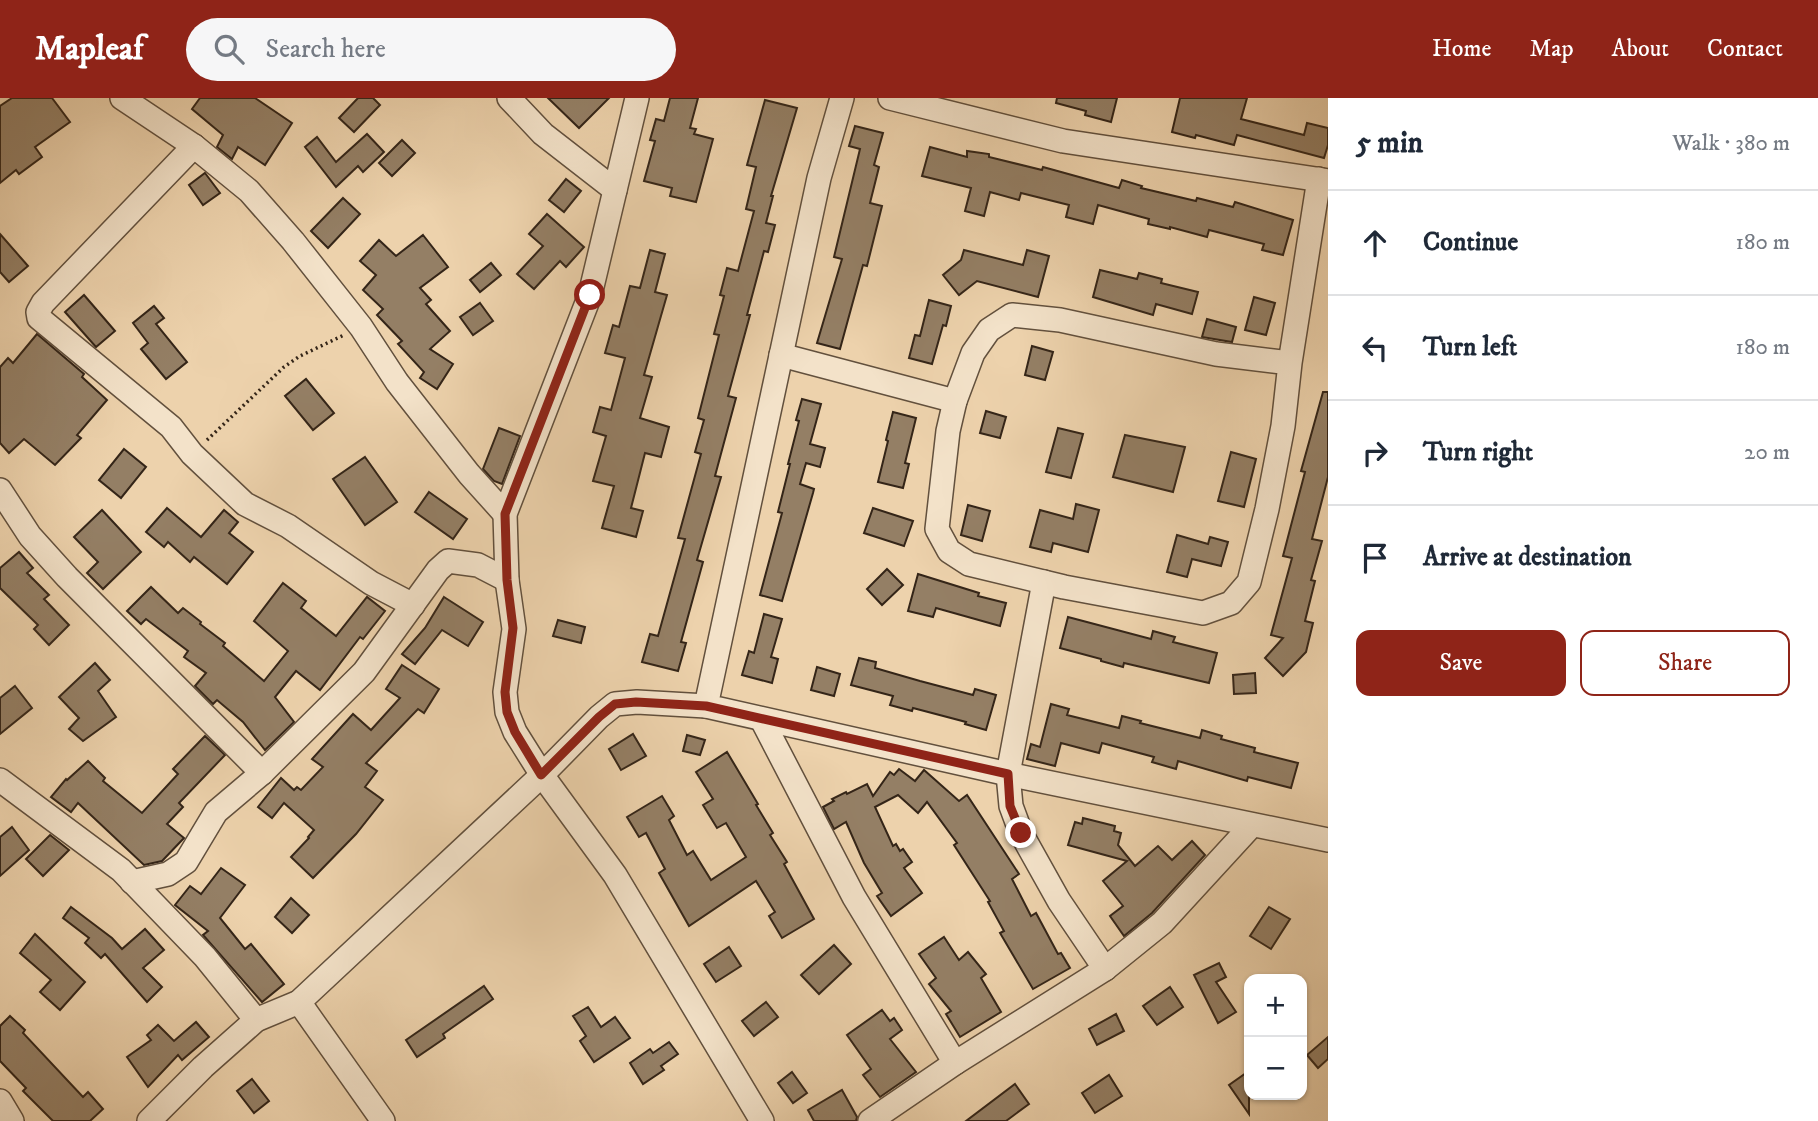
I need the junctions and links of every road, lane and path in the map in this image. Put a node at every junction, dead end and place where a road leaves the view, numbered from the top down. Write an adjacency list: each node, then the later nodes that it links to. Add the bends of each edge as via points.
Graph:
1 (122, 98): 6 (street)
2 (509, 98): 8 (street, via 543,134)
3 (637, 98): 8 (street)
4 (842, 98): 10 (street, via 819,178)
5 (890, 98): 7 (street, via 1063,141)
6 (194, 146): 9 (street, via 249,191); 13 (street, via 38,312 46,324 171,427)
7 (1323, 180): 11 (street)
8 (615, 190): 15 (street, via 590,295)
9 (361, 327): 13 (path, via 284,367); 15 (street, via 397,382)
10 (781, 355): 12 (street); 19 (street)
11 (1290, 363): 12 (street, via 1216,354 1060,320 1012,315 989,330 973,353); 17 (street, via 1268,509 1248,582 1231,603 1203,613)
12 (956, 401): 17 (street, via 948,431 937,529 949,551 969,564)
13 (192, 454): 18 (street, via 245,504 288,526 371,583)
14 (0, 490): 21 (street, via 30,536 67,577)
15 (505, 514): 16 (street)
16 (507, 580): 18 (street, via 478,565 448,561); 23 (street, via 513,628 507,712)
17 (1044, 582): 22 (street)
18 (414, 604): 21 (street, via 364,672)
19 (706, 706): 20 (street); 23 (street, via 615,704)
20 (762, 720): 22 (street); 31 (street, via 854,897)
21 (262, 773): 27 (street, via 216,812 186,862 168,874)
22 (1008, 774): 25 (street); 28 (street, via 1010,806 1021,833)
23 (541, 775): 29 (street); 36 (street, via 615,875)
24 (0, 780): 27 (street)
25 (1252, 825): 26 (street); 28 (street, via 1162,923)
26 (1328, 841)
27 (132, 882): 30 (street, via 205,957)
28 (1105, 969): 31 (street)
29 (299, 1002): 30 (street); 35 (street)
30 (256, 1020): 34 (street)
31 (954, 1063): 37 (street)
32 (0, 1101): 33 (street)
33 (12, 1121)
34 (149, 1121)
35 (383, 1121)
36 (762, 1121)
37 (870, 1121)

